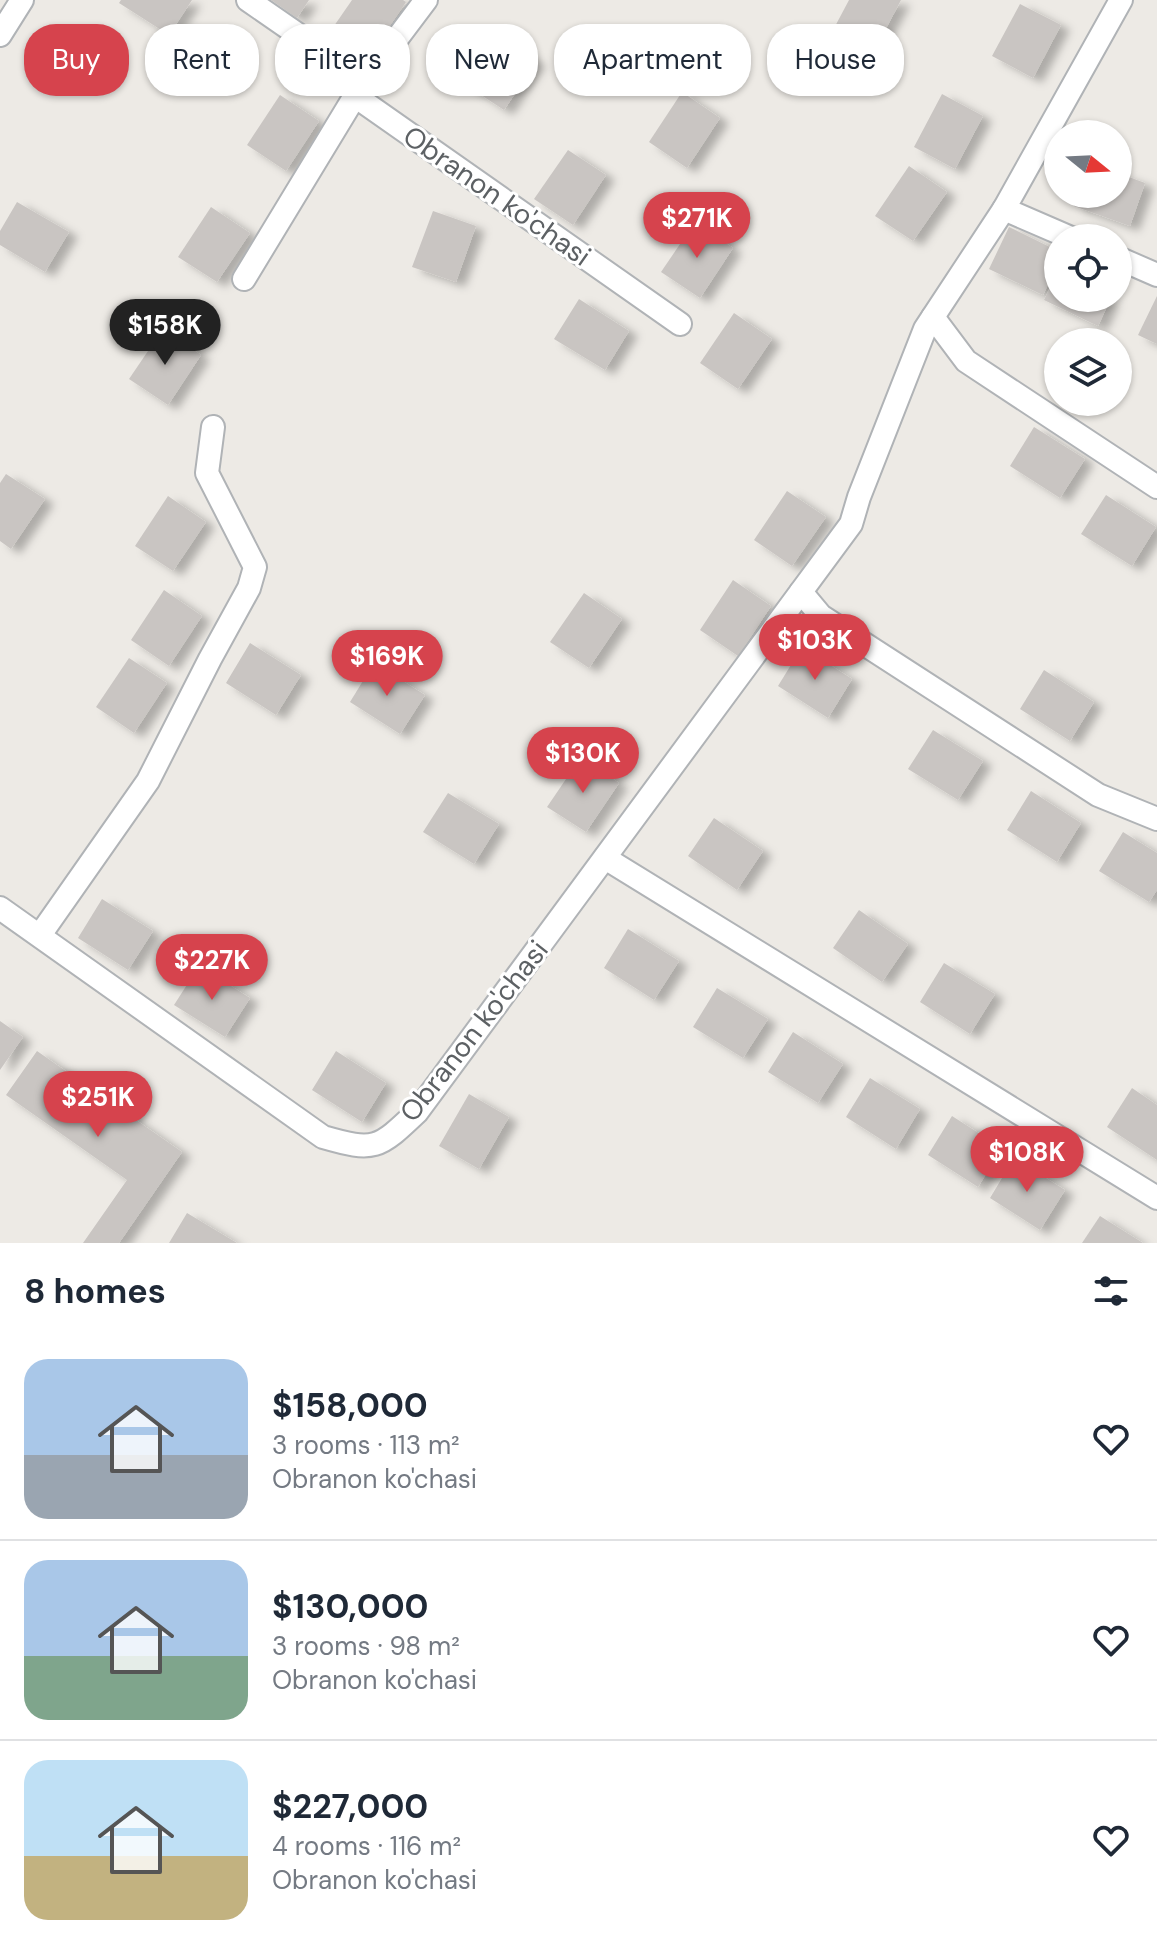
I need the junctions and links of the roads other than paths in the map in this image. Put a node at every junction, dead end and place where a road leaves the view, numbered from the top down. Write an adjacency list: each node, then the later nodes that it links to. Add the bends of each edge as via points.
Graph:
1 (22, 0): 7 (street)
2 (248, 0): 5 (street, Obranon ko'chasi)
3 (426, 0): 6 (street)
4 (1121, 0): 10 (street, Obranon ko'chasi)
5 (279, 24)
6 (408, 24)
7 (0, 35)
8 (355, 96): 14 (street)
9 (371, 96): 16 (street, Obranon ko'chasi)
10 (1004, 209): 11 (street); 15 (street, Obranon ko'chasi)
11 (1044, 226)
12 (1132, 264): 13 (street)
13 (1157, 275)
14 (244, 279)
15 (933, 317): 18 (street, via 966,361); 19 (street, Obranon ko'chasi, via 851,524)
16 (680, 324)
17 (213, 427): 23 (street, via 207,473 255,567 249,588 148,781)
18 (1157, 487)
19 (801, 592): 20 (street, via 821,616 1098,795); 21 (street, Obranon ko'chasi)
20 (1157, 819)
21 (605, 858): 23 (street, Obranon ko'chasi, via 417,1112 387,1140 359,1147 323,1137); 24 (street)
22 (0, 908): 23 (street, Obranon ko'chasi)
23 (40, 935)
24 (1157, 1198)

